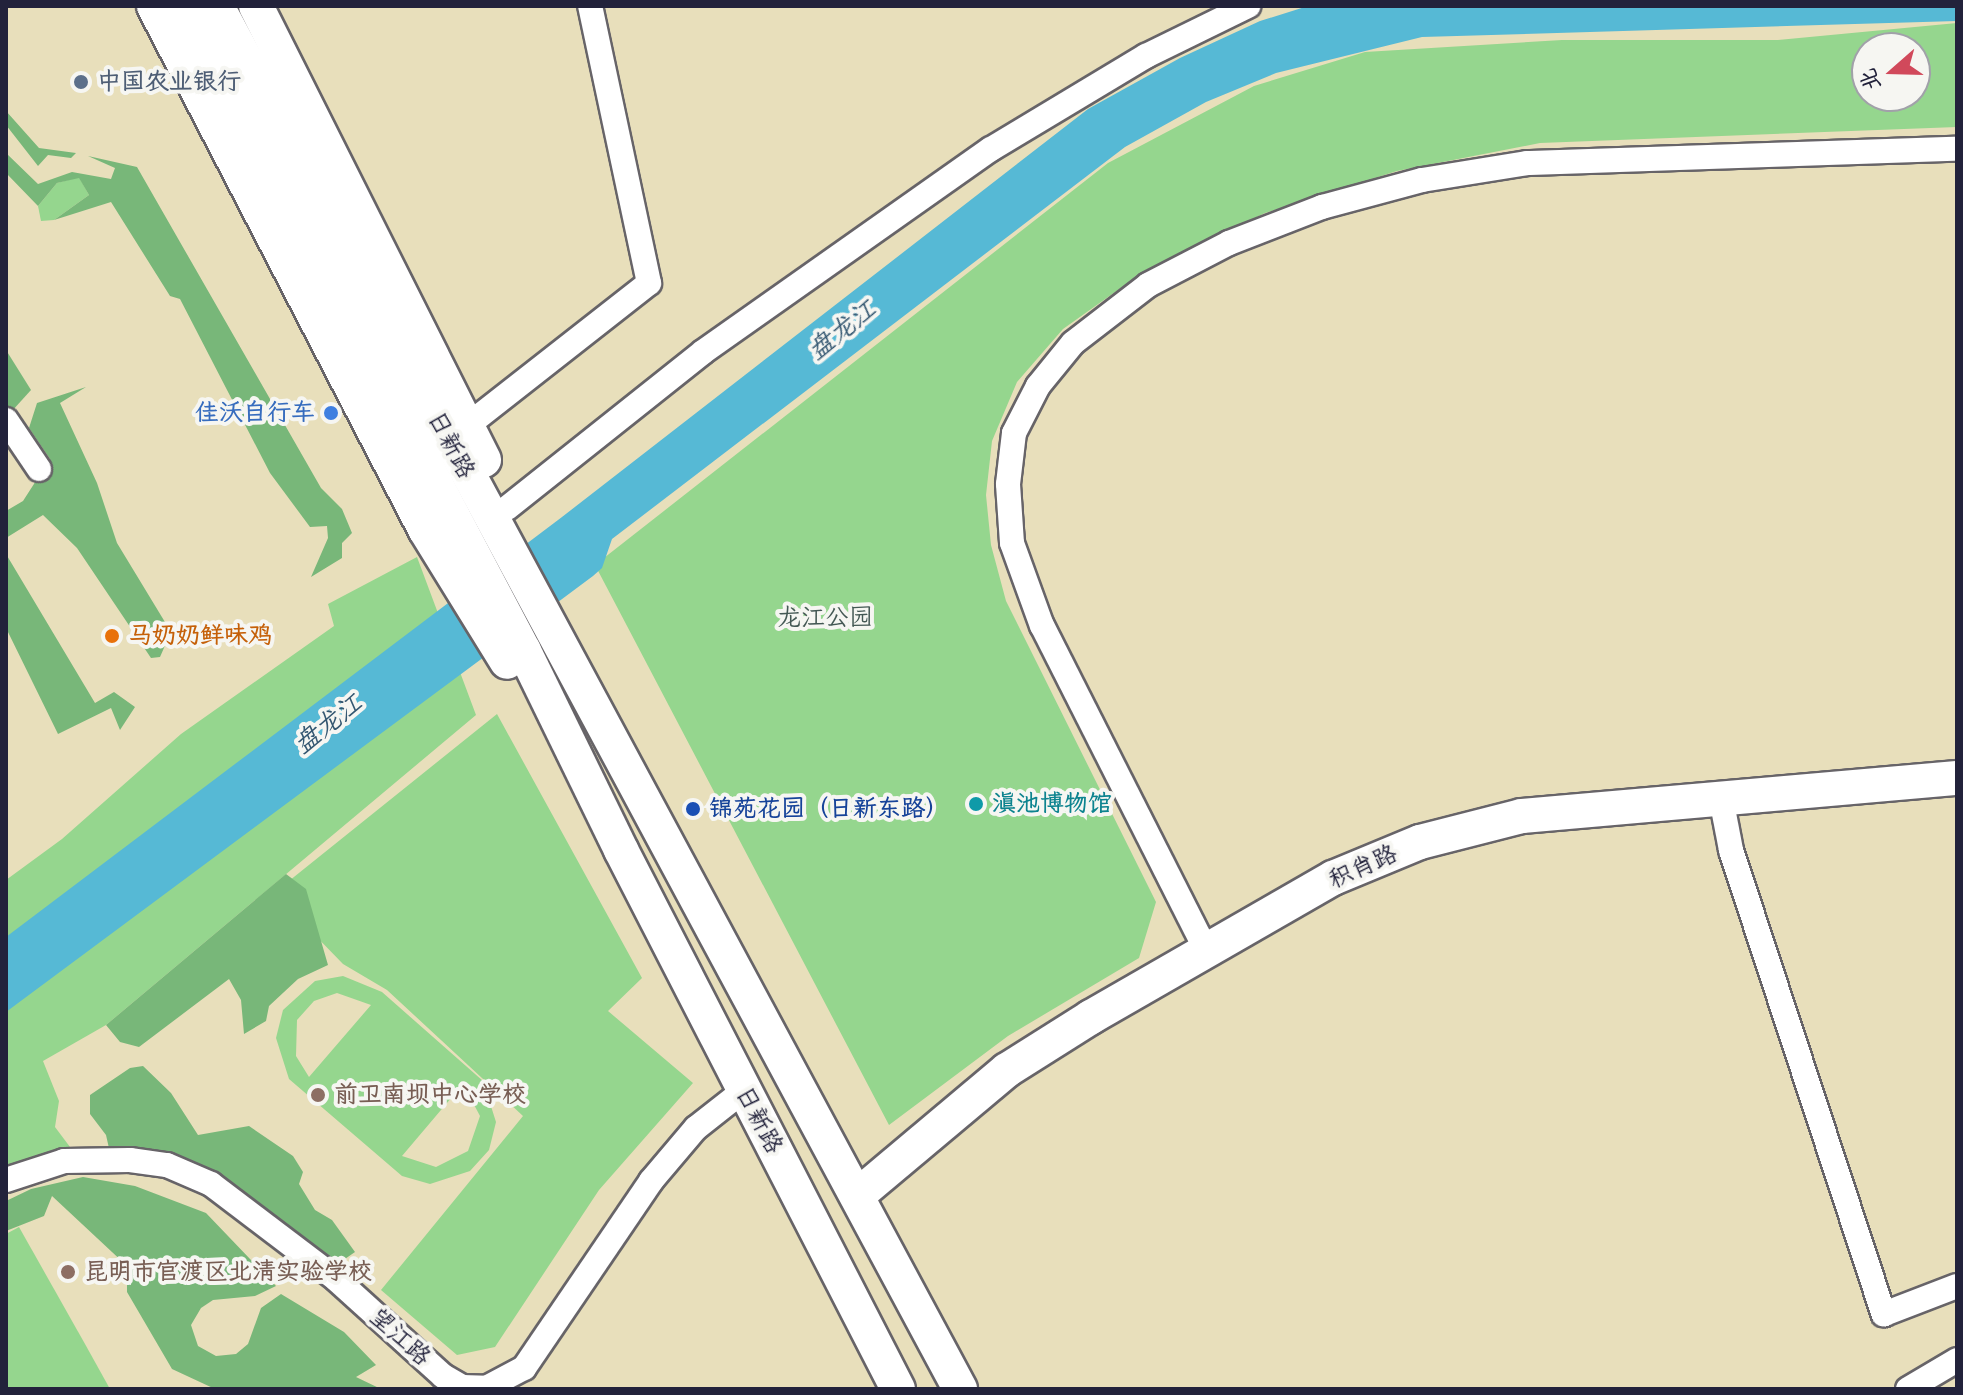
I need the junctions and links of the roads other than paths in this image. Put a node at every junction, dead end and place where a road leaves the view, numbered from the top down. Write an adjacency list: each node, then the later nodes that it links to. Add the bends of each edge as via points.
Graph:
1 (154, 6): 12 (main road, 日新路)
2 (184, 6): 11 (main road, 日新路)
3 (217, 6): 11 (main road, 日新路)
4 (256, 6): 9 (main road, 日新路)
5 (590, 6): 9 (street, via 649,283)
6 (1248, 6): 12 (street, via 1146,56 991,149 703,352)
7 (1957, 149): 16 (street, via 1527,163 1422,180 1322,207 1229,243 1148,285 1073,343 1038,386 1014,433 1008,484 1012,543 1042,626)
8 (6, 420): 10 (street)
9 (468, 425): 12 (main road, 日新路)
10 (39, 469)
11 (454, 483): 12 (main road, 日新路)
12 (476, 530): 13 (main road, 日新路); 13 (main road, 日新路)
13 (537, 644): 17 (main road, 日新路, via 621,850); 19 (main road, 日新路, via 687,883)
14 (1957, 778): 15 (main road, 积肖路)
15 (1721, 798): 16 (main road, 积肖路, via 1522,816 1420,842 1333,878); 20 (street, via 1731,850 1884,1314)
16 (1205, 948): 19 (main road, 积肖路, via 1007,1070)
17 (743, 1091): 18 (street, 望江路, via 696,1128 651,1181 524,1368 486,1388 462,1387 443,1376 336,1279 211,1184 167,1165 130,1160 64,1161); 22 (main road, 日新路)
18 (6, 1180)
19 (858, 1195): 23 (main road, 日新路)
20 (1957, 1286)
21 (1957, 1360): 24 (street)
22 (898, 1389)
23 (960, 1389)
24 (1908, 1389)

